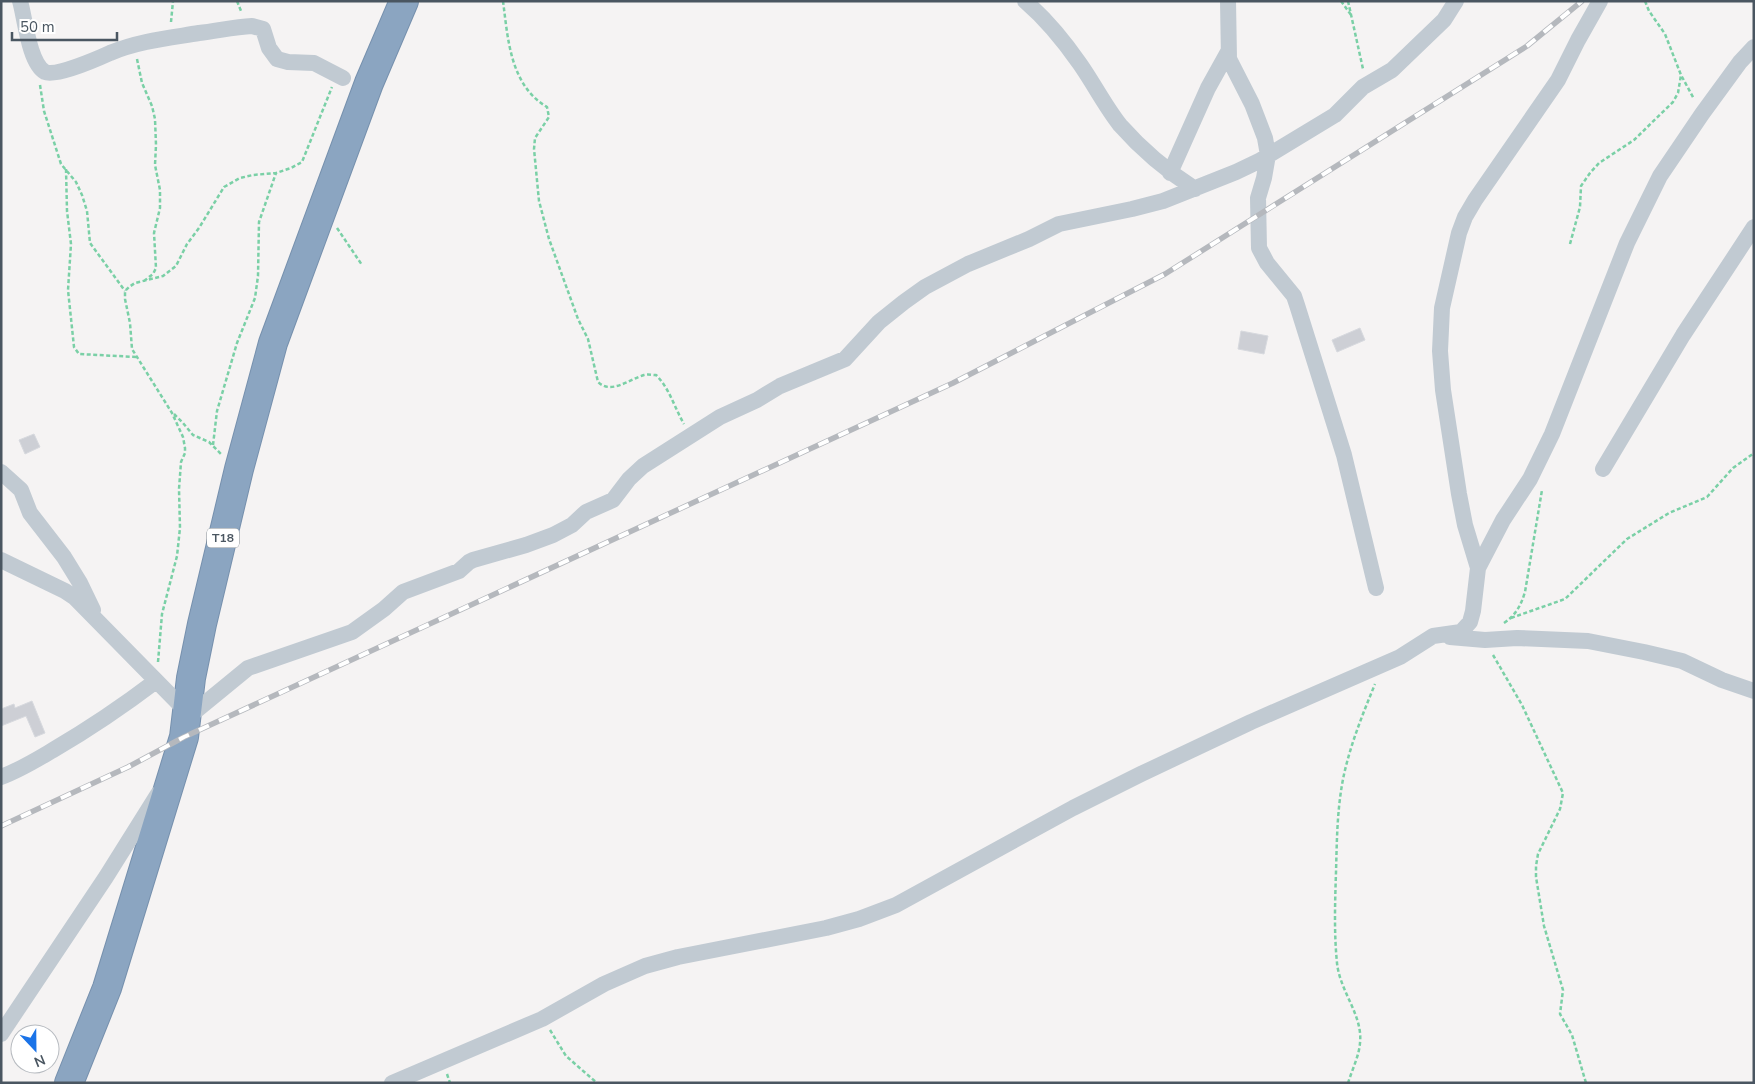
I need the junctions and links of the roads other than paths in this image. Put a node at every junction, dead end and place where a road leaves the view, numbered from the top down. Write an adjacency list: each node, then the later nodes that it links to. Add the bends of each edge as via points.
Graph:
1 (20, 1): 9 (street, via 31,49 36,62 46,72 53,73 94,60 126,46 252,26 262,29 277,59 314,63)
2 (404, 1): 23 (highway, T18, via 368,83 273,344 239,469 191,678)
3 (1025, 1): 11 (street, via 1047,20 1119,123)
4 (1228, 1): 8 (street)
5 (1456, 1): 10 (street, via 1444,20 1392,70 1356,93 1335,115)
6 (1600, 1): 17 (street, via 1558,80 1465,217 1442,308 1440,350 1443,390 1458,494)
7 (1754, 47): 17 (street, via 1702,114 1660,176 1627,243 1552,434)
8 (1228, 52): 10 (street, via 1263,131); 11 (street)
9 (343, 78)
10 (1268, 155): 12 (street); 18 (street, via 1258,198 1259,248 1298,305 1344,455)
11 (1170, 173): 12 (street)
12 (1195, 189): 23 (street, via 1132,209 1059,224 968,264 904,302 879,322 845,358 774,388 757,400 720,417 636,471 613,500 586,512 572,525 526,546 473,560 459,571 403,592 352,632 248,668)
13 (1754, 227): 14 (street, via 1683,335)
14 (1603, 468)
15 (1, 472): 19 (street, via 21,490 30,513 64,557)
16 (1, 560): 19 (street, via 65,591)
17 (1478, 568): 20 (street, via 1470,622 1462,632)
18 (1376, 588)
19 (98, 621): 21 (street)
20 (1433, 636): 22 (street, via 1588,642 1682,661 1722,680); 28 (street, via 1400,657 1141,774 896,905 859,920 645,966 604,984 542,1019)
21 (156, 681): 23 (street); 25 (street, via 73,738)
22 (1754, 690)
23 (187, 715): 24 (highway, T18)
24 (173, 771): 26 (street); 27 (highway, T18, via 108,988)
25 (1, 777)
26 (1, 1034)
27 (69, 1083)
28 (392, 1083)

